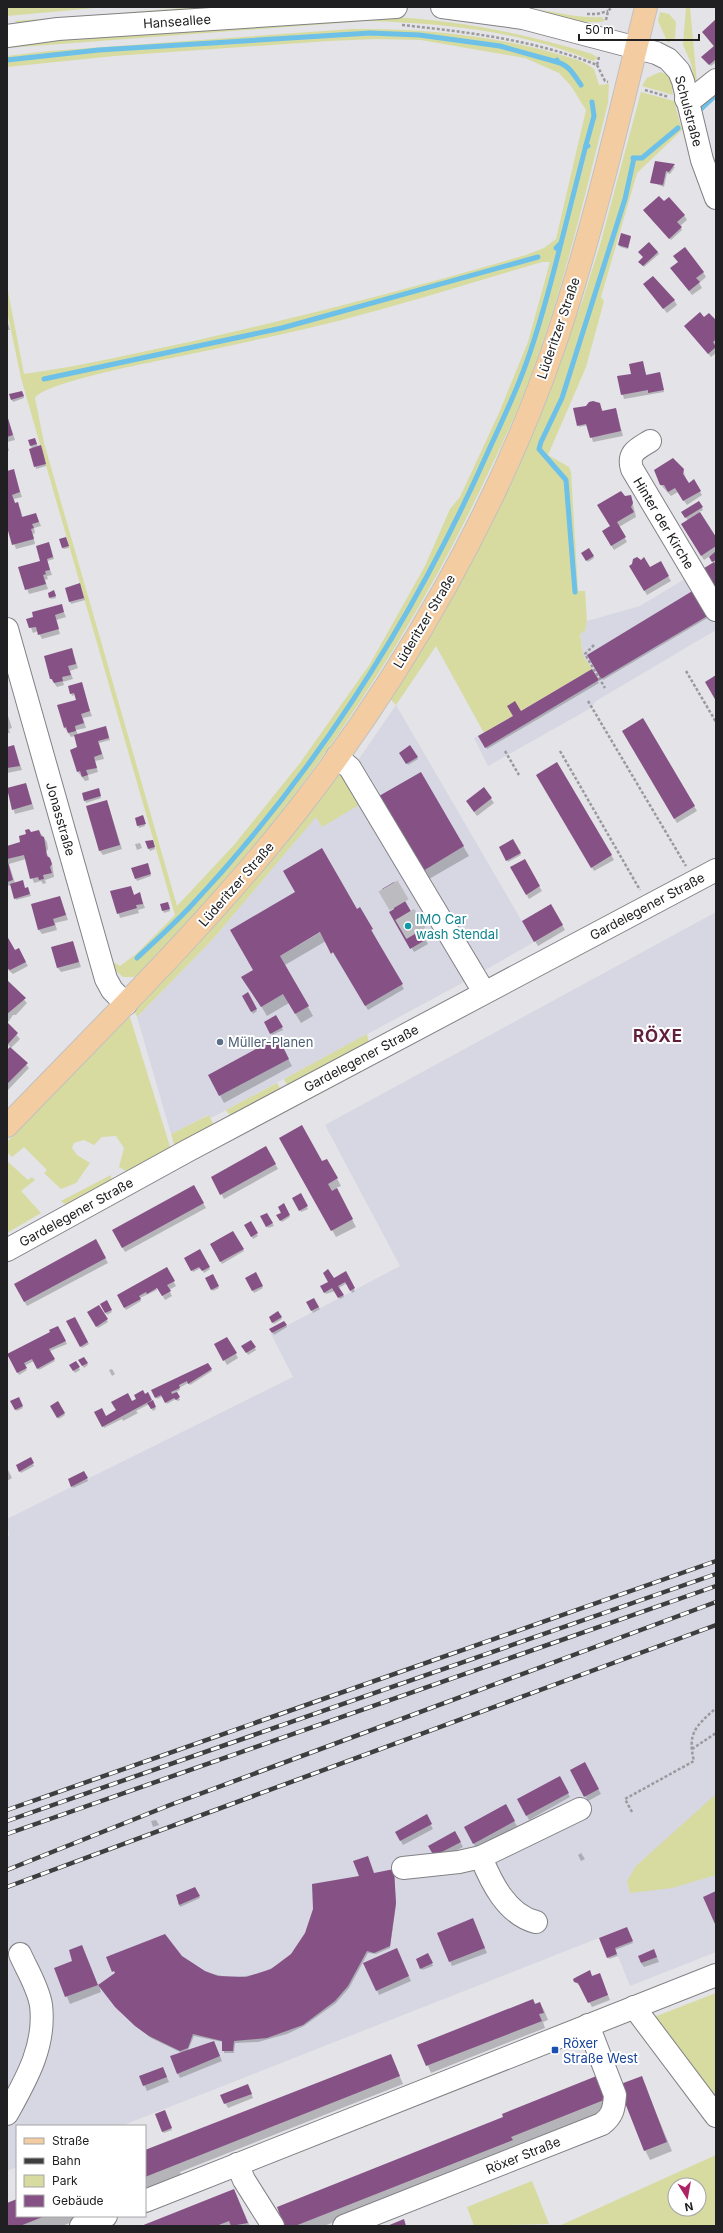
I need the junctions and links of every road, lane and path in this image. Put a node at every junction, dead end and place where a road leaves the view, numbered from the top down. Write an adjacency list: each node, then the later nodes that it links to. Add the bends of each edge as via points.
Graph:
1 (442, 7): 7 (street, via 523,18)
2 (646, 7): 8 (main road, Lüderitzer Straße)
3 (608, 11): 4 (path, via 597,14)
4 (580, 12)
5 (398, 16): 6 (street, Hanseallee, via 66,29); 7 (path, via 552,49 597,65)
6 (7, 36)
7 (604, 38): 8 (street)
8 (636, 47): 10 (street, Schulstraße, via 656,52 668,59 679,71); 22 (main road, Lüderitzer Straße, via 591,230 556,340 520,433 441,596)
9 (716, 80): 10 (street, via 696,96)
10 (686, 99): 11 (street, Schulstraße, via 702,160)
11 (716, 198)
12 (650, 441): 13 (street, Hinter der Kirche, via 632,452 632,469)
13 (716, 610)
14 (7, 629): 28 (street, Jonasstraße, via 106,979 112,990)
15 (594, 645): 17 (path, via 585,654)
16 (686, 671): 19 (path)
17 (605, 688)
18 (588, 701): 25 (path)
19 (716, 722)
20 (505, 751): 23 (path)
21 (560, 751): 26 (path)
22 (337, 757): 27 (street, via 350,768); 28 (main road, Lüderitzer Straße, via 300,808 232,890)
23 (519, 775)
24 (716, 870): 25 (street, Gardelegener Straße)
25 (695, 880): 26 (street, Gardelegener Straße)
26 (648, 905): 27 (street, Gardelegener Straße)
27 (484, 992): 30 (street, Gardelegener Straße)
28 (126, 1004): 29 (main road, Lüderitzer Straße)
29 (7, 1126)
30 (7, 1250)
31 (716, 1708): 33 (path, via 698,1724 691,1737)
32 (716, 1733): 33 (path)
33 (692, 1748): 35 (path, via 694,1761 625,1799)
34 (580, 1809): 36 (street)
35 (632, 1812)
36 (481, 1857): 37 (street); 38 (street, via 496,1887 511,1908 524,1919)
37 (403, 1868)
38 (536, 1922)
39 (20, 1954): 43 (street, via 41,2004 42,2027 39,2047 30,2072)
40 (716, 1975): 41 (street)
41 (634, 2007): 42 (street); 44 (street)
42 (588, 2026): 45 (street); 50 (street, Röxer Straße, via 615,2095 611,2117 602,2124)
43 (7, 2114)
44 (716, 2116)
45 (237, 2164): 46 (street); 49 (street)
46 (146, 2201)
47 (103, 2217): 48 (street)
48 (80, 2226)
49 (273, 2226)
50 (344, 2226)

